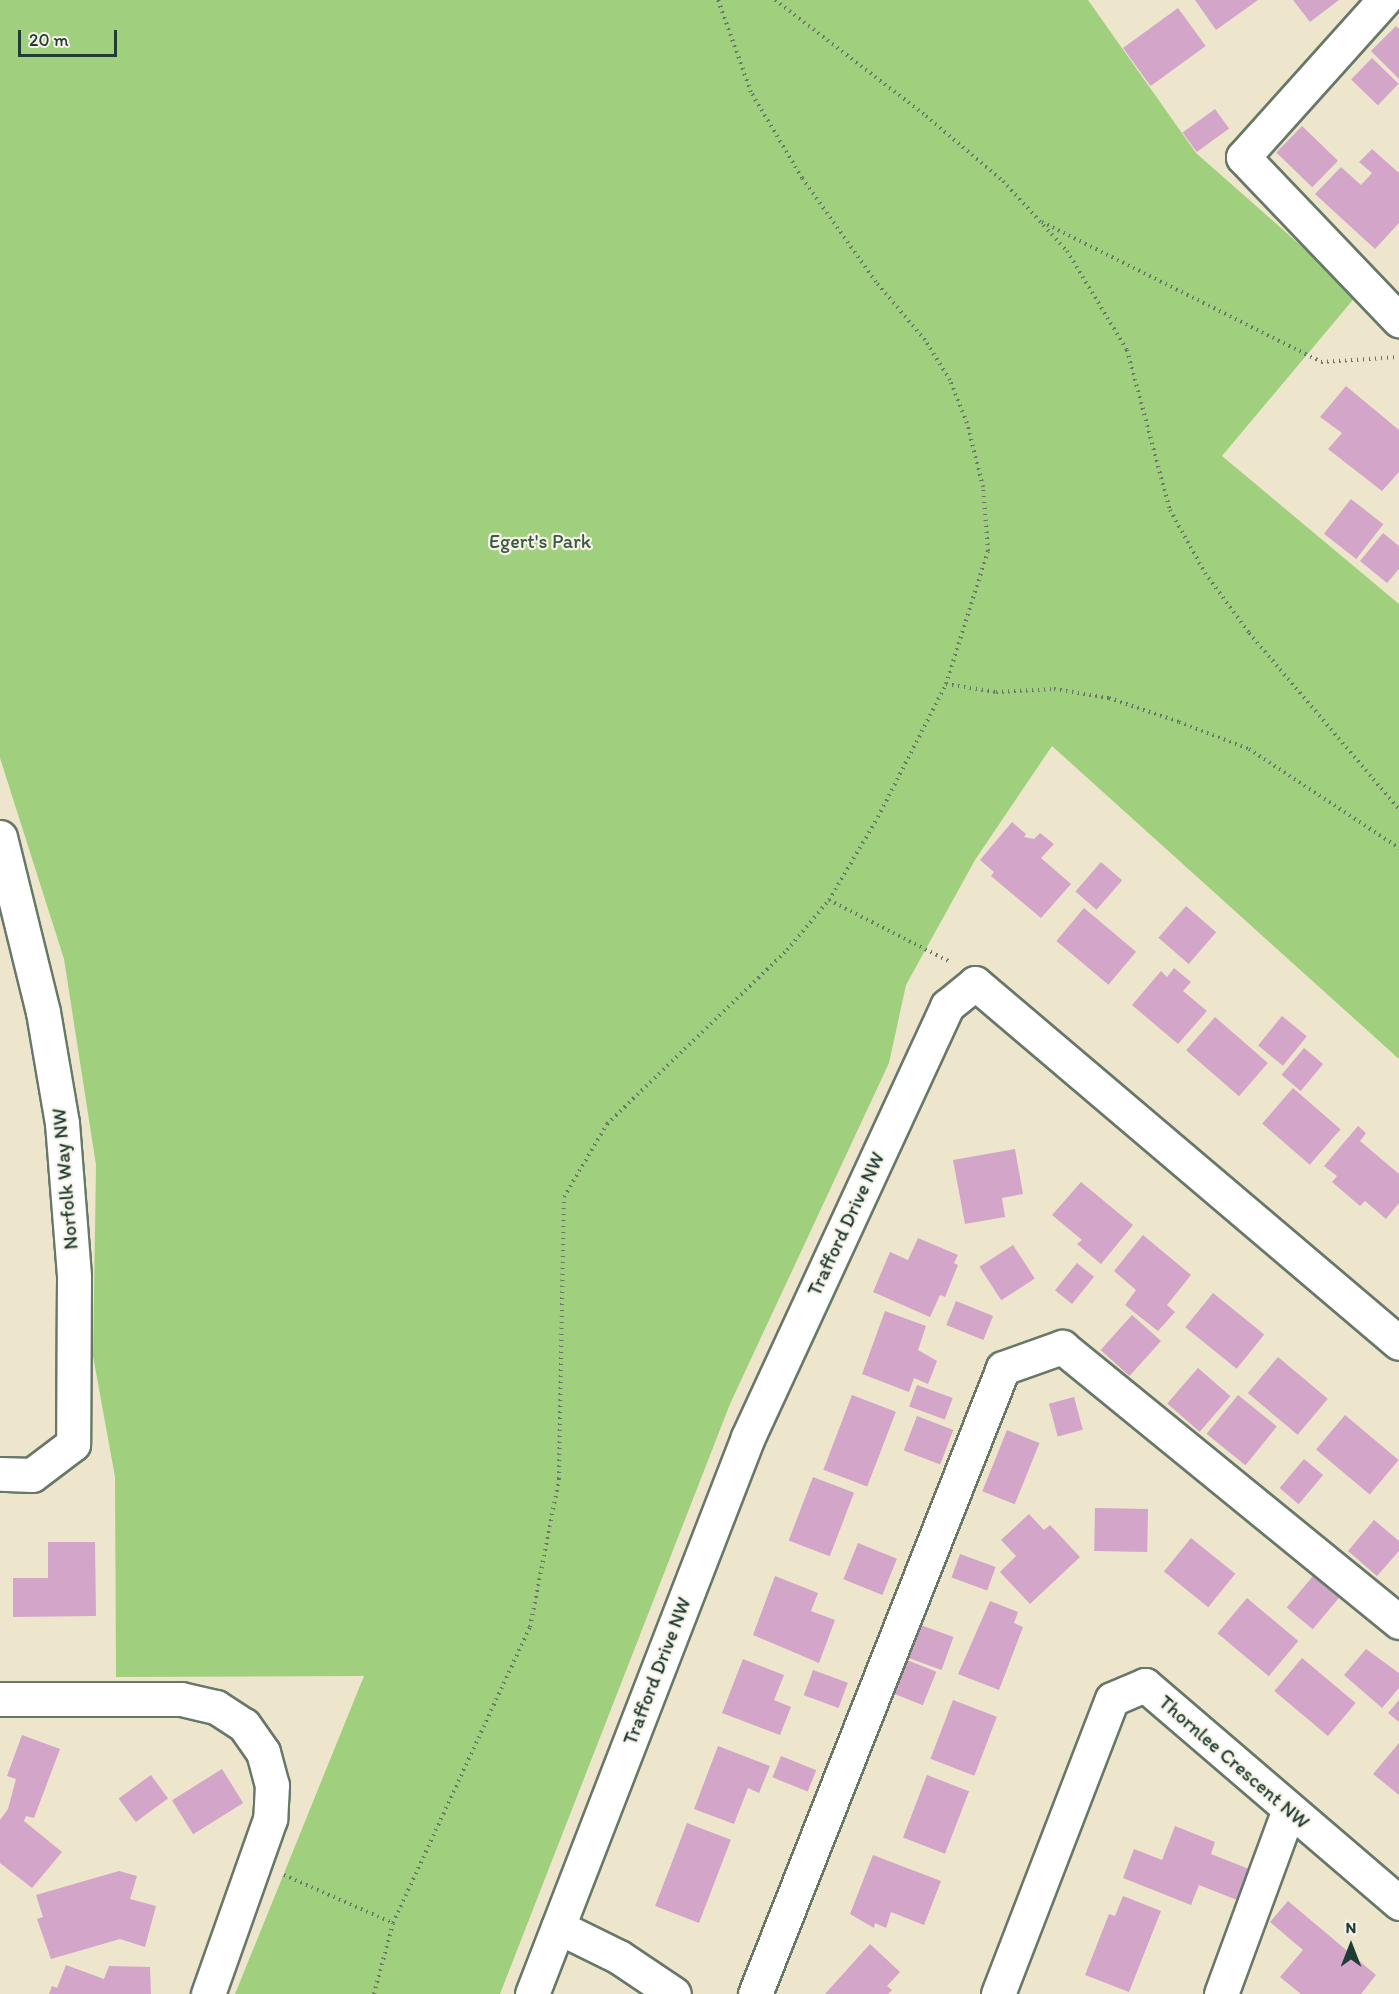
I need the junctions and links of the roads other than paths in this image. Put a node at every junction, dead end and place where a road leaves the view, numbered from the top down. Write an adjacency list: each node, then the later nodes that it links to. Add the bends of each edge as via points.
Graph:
1 (1384, 0): 2 (street, via 1243,157)
2 (1399, 320)
3 (0, 837): 5 (street, Norfolk Way NW, via 43,1012 60,1112 74,1277 73,1444 32,1475)
4 (1399, 1343): 10 (street, Trafford Drive NW, via 975,983 947,1006 748,1437)
5 (0, 1474)
6 (1399, 1622): 14 (street, via 1062,1347 1003,1368)
7 (0, 1699): 11 (street, via 181,1699 216,1707 244,1725 263,1752 272,1785 270,1819)
8 (1289, 1809): 9 (street, Thornlee Crescent NW); 15 (street, Thornlee Crescent NW, via 1145,1685 1112,1699); 16 (street)
9 (1399, 1903)
10 (558, 1927): 12 (street, Trafford Drive NW); 13 (street, via 620,1957)
11 (208, 1994)
12 (532, 1994)
13 (674, 1994)
14 (755, 1994)
15 (998, 1994)
16 (1221, 1994)

